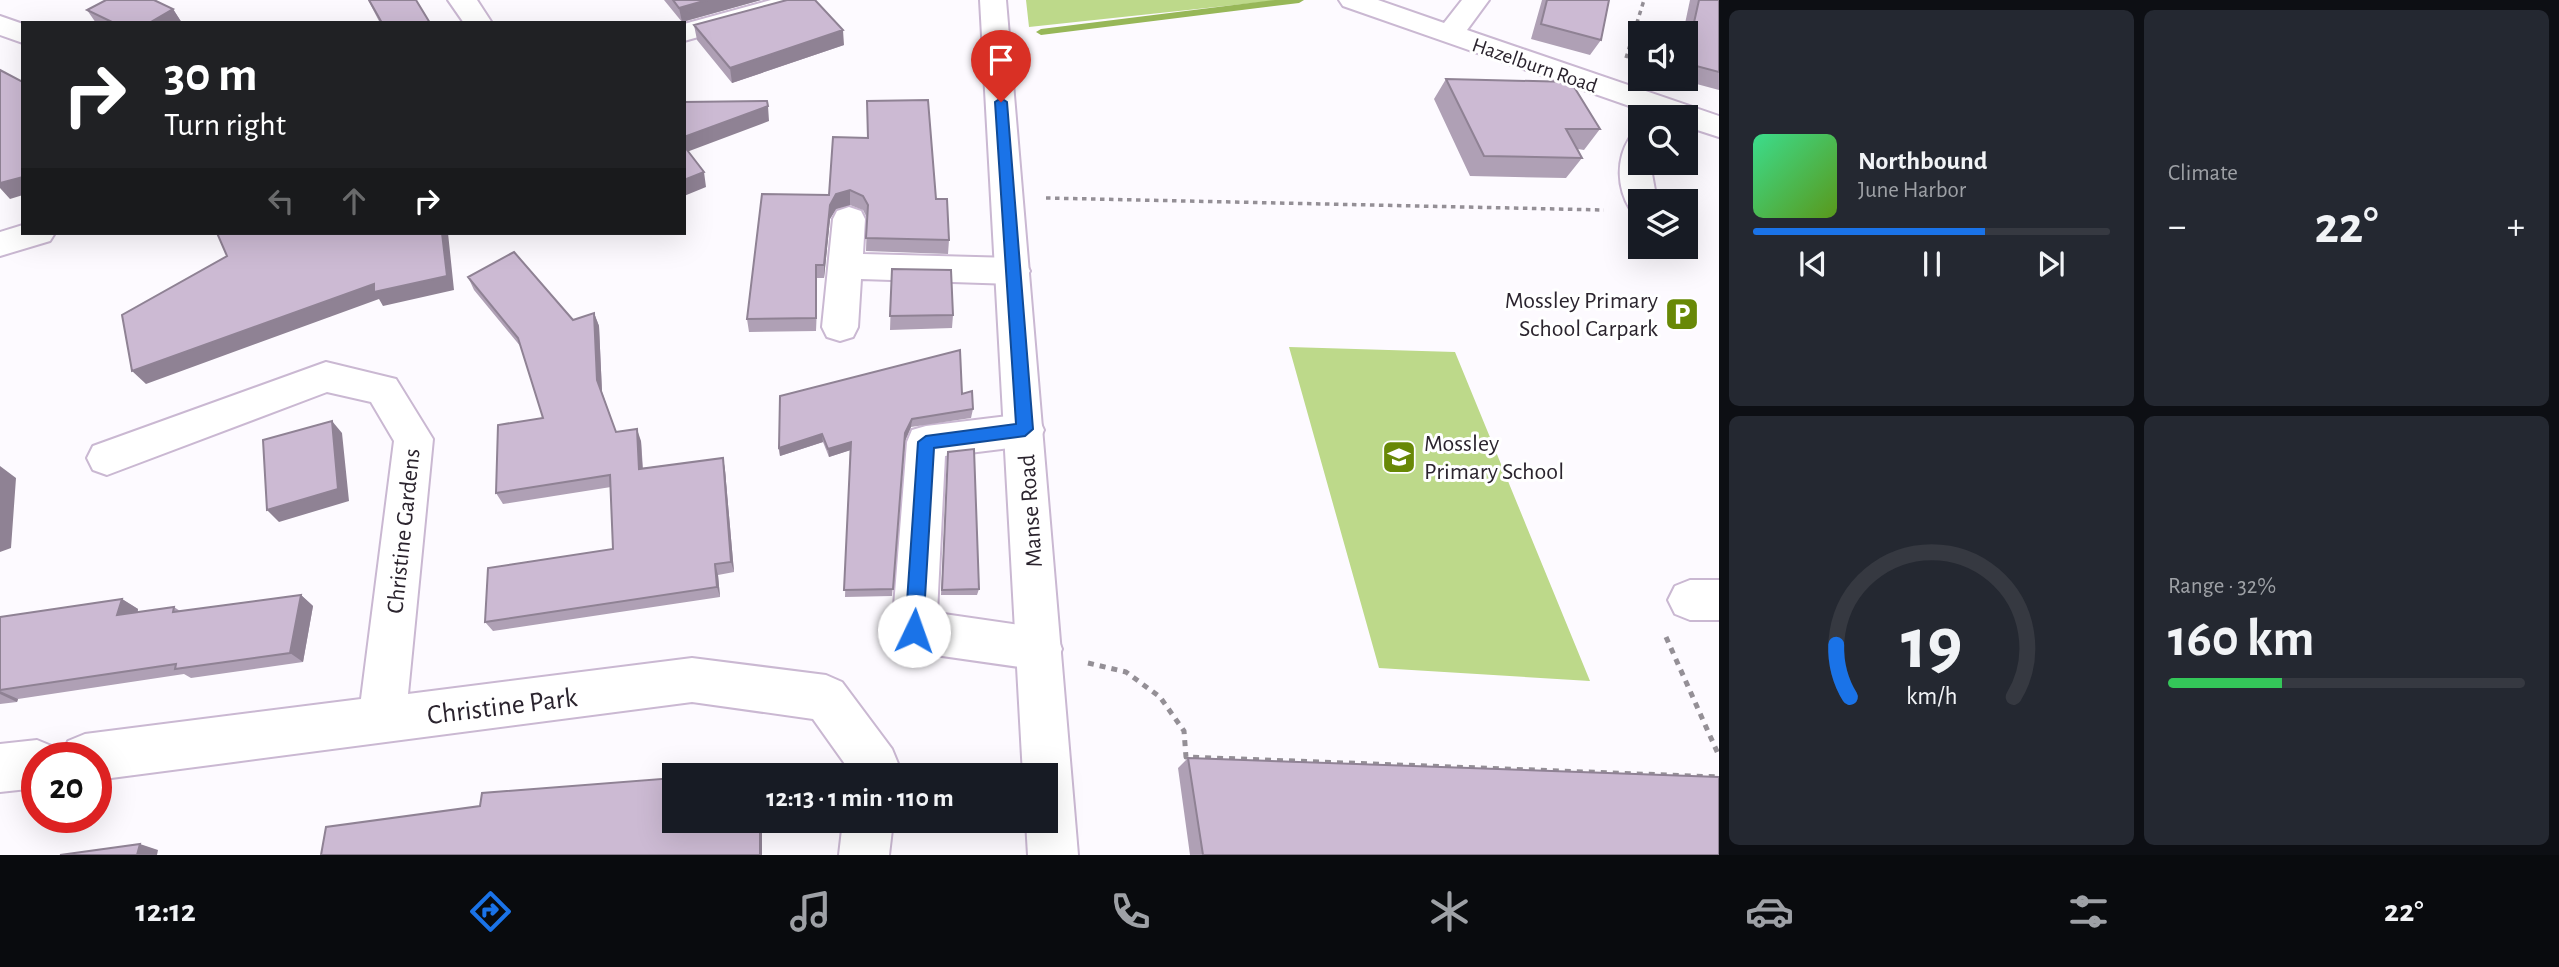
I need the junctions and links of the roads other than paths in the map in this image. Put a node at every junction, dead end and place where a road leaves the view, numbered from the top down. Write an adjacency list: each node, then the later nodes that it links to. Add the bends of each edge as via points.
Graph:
1 (461, 0): 6 (street)
2 (801, 0): 8 (street)
3 (993, 0): 18 (street, Manse Road)
4 (1352, 0): 10 (street, Hazelburn Road)
5 (1476, 0): 10 (street)
6 (477, 21)
7 (0, 24): 9 (street)
8 (686, 32)
9 (21, 34)
10 (1449, 36): 11 (street, Hazelburn Road, via 1616,92)
11 (1641, 105)
12 (1698, 122): 13 (street, Hazelburn Road)
13 (1719, 127)
14 (849, 219): 17 (street)
15 (31, 235): 16 (street)
16 (0, 244)
17 (845, 266): 18 (street); 19 (street)
18 (1013, 271): 20 (street, Manse Road)
19 (840, 327)
20 (1025, 429): 22 (street, Manse Road); 22 (street, via 926,442 914,631)
21 (107, 458): 23 (street, Christine Gardens, via 326,377 383,390 414,439)
22 (1040, 649): 30 (street, Manse Road)
23 (383, 721): 24 (street, Christine Park); 25 (street, Christine Park, via 692,680 826,698)
24 (112, 755)
25 (873, 763)
26 (21, 766): 27 (street)
27 (0, 768)
28 (867, 833): 29 (street)
29 (864, 855)
30 (1053, 855)

